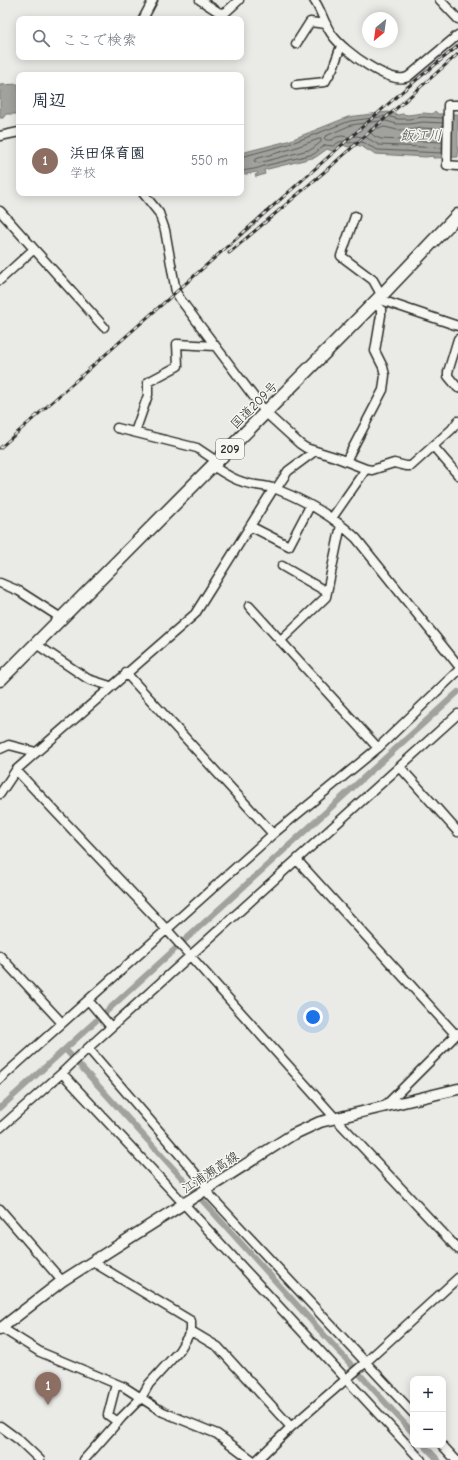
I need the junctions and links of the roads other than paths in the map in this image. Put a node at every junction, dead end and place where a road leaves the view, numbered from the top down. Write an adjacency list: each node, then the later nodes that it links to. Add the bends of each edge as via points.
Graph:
1 (153, 0): 6 (street)
2 (200, 0): 3 (street, via 220,13 226,12)
3 (239, 0)
4 (314, 0): 8 (street)
5 (440, 0): 7 (street)
6 (145, 16)
7 (458, 19)
8 (326, 24): 10 (street, via 310,22); 11 (street)
9 (458, 35): 11 (street, via 402,79 395,79 381,72)
10 (296, 44)
11 (341, 46): 12 (street, via 333,68 324,82)
12 (296, 85)
13 (458, 105): 16 (street, via 448,105 447,165)
14 (16, 133): 15 (street)
15 (0, 136)
16 (458, 166)
17 (146, 196): 27 (street, via 159,213 165,230 176,292)
18 (0, 211): 21 (street)
19 (458, 215): 23 (highway, 国道209号 / 209)
20 (356, 216): 23 (street, via 341,256 373,280)
21 (34, 249): 22 (street); 25 (street)
22 (0, 280)
23 (378, 299): 24 (street); 29 (highway, 国道209号 / 209); 35 (street, via 381,315 375,351 383,367 385,383)
24 (458, 326)
25 (104, 327)
26 (458, 339): 28 (street, via 448,372 448,376)
27 (215, 346): 29 (street); 32 (street, via 176,344 178,366 148,382 148,395)
28 (458, 388)
29 (266, 413): 34 (street, via 300,444); 36 (highway, 国道209号 / 209)
30 (458, 421): 33 (street)
31 (117, 428): 32 (street)
32 (135, 432): 36 (street, via 198,448)
33 (433, 446): 37 (street, via 410,466 394,463 372,470); 38 (street)
34 (315, 451): 35 (street); 39 (street, via 288,471)
35 (346, 461): 37 (street)
36 (215, 464): 39 (street, via 243,482); 48 (highway, 国道209号 / 209)
37 (366, 469): 41 (street)
38 (458, 475)
39 (275, 488): 40 (street); 43 (street)
40 (310, 506): 41 (street); 43 (street, via 289,546)
41 (332, 518): 42 (street)
42 (341, 525): 46 (street); 51 (street, via 356,538)
43 (250, 526): 53 (street, via 195,614)
44 (282, 566): 46 (street)
45 (0, 583): 48 (street, via 19,591)
46 (327, 592): 49 (street, via 326,597)
47 (249, 606): 49 (street)
48 (62, 618): 50 (highway, 国道209号 / 209)
49 (280, 640): 57 (street)
50 (36, 644): 54 (highway, 国道209号 / 209); 55 (street, via 88,679)
51 (458, 665)
52 (458, 671): 57 (street)
53 (126, 673): 55 (street); 64 (street)
54 (0, 680)
55 (110, 686): 59 (street)
56 (458, 714): 60 (street)
57 (378, 748): 64 (street)
58 (0, 750): 59 (street, via 9,745)
59 (36, 752): 61 (street)
60 (400, 767): 63 (street); 65 (street)
61 (16, 770): 62 (street); 66 (street)
62 (0, 794)
63 (458, 832)
64 (273, 834): 66 (street)
65 (297, 860): 67 (street); 72 (street)
66 (167, 930): 67 (street); 69 (street)
67 (190, 955): 71 (street); 78 (street)
68 (0, 956): 70 (street)
69 (89, 1002): 70 (street); 71 (street)
70 (62, 1023): 75 (street)
71 (110, 1026): 73 (street)
72 (457, 1034): 77 (street)
73 (88, 1048): 74 (street); 80 (street)
74 (62, 1073): 79 (street); 81 (street)
75 (0, 1079)
76 (457, 1089): 77 (main road, 江浦瀬高線)
77 (385, 1107): 78 (main road, 江浦瀬高線)
78 (336, 1119): 80 (main road, 江浦瀬高線, via 307,1127 292,1135); 83 (street)
79 (0, 1128)
80 (206, 1189): 81 (main road, 江浦瀬高線); 89 (street)
81 (186, 1203): 84 (main road, 江浦瀬高線); 90 (street)
82 (0, 1209): 86 (street)
83 (458, 1249)
84 (93, 1262): 86 (main road, 江浦瀬高線); 88 (street, via 191,1321)
85 (458, 1278): 89 (street)
86 (62, 1282): 87 (main road, 江浦瀬高線)
87 (0, 1328): 91 (street, via 40,1352)
88 (191, 1331): 92 (street, via 179,1351 149,1384); 96 (street, via 218,1347)
89 (365, 1363): 90 (street); 93 (street)
90 (347, 1378): 96 (street); 102 (street)
91 (116, 1384): 92 (street); 94 (street, via 108,1415)
92 (141, 1398): 94 (street); 100 (street, via 163,1412 217,1434)
93 (412, 1412)
94 (118, 1422): 99 (street)
95 (0, 1426): 98 (street, via 19,1440)
96 (291, 1427): 101 (street)
97 (445, 1448): 103 (street)
98 (36, 1459)
99 (86, 1460)
100 (252, 1460)
101 (257, 1460)
102 (421, 1460)
103 (456, 1460)

